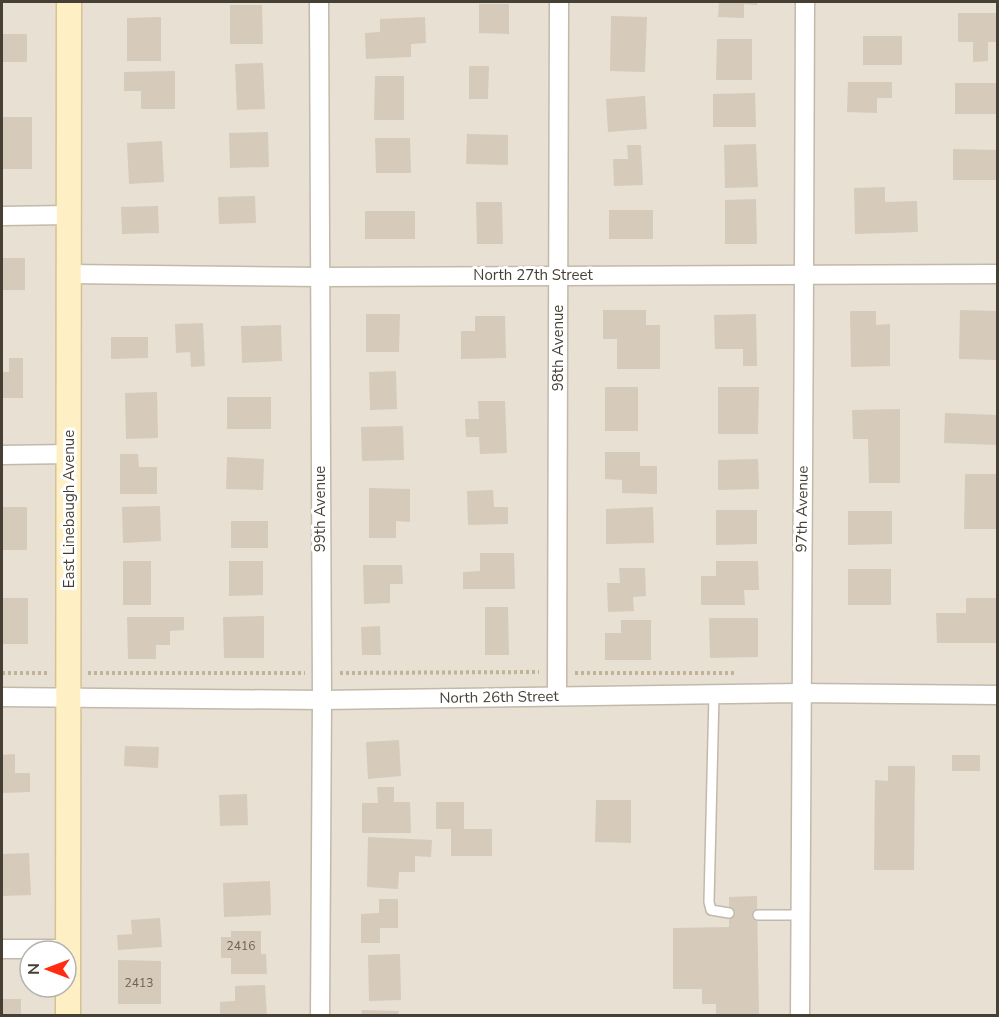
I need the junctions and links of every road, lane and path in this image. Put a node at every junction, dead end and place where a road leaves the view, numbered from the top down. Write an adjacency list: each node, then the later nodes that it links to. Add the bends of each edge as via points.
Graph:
1 (69, 2): 5 (street, East Linebaugh Avenue)
2 (319, 2): 11 (street, 99th Avenue)
3 (559, 2): 10 (street, 98th Avenue)
4 (805, 2): 8 (street, 97th Avenue)
5 (69, 215): 6 (street); 7 (street, East Linebaugh Avenue)
6 (2, 216)
7 (69, 274): 11 (street, North 27th Street); 12 (street, East Linebaugh Avenue)
8 (805, 274): 9 (street, North 27th Street); 10 (street, North 27th Street); 18 (street, 97th Avenue)
9 (998, 274)
10 (557, 275): 11 (street, North 27th Street); 17 (street, 98th Avenue)
11 (319, 277): 16 (street, 99th Avenue)
12 (69, 454): 13 (street); 14 (street, East Linebaugh Avenue)
13 (2, 455)
14 (59, 673): 16 (path); 23 (street, East Linebaugh Avenue)
15 (743, 673): 17 (path)
16 (321, 674): 17 (path); 24 (street, 99th Avenue)
17 (558, 674): 20 (street, 98th Avenue)
18 (800, 693): 19 (street, North 26th Street); 21 (street, North 26th Street); 27 (street, 97th Avenue)
19 (714, 694): 20 (street, North 26th Street); 25 (lane, via 709,902 711,910)
20 (557, 695): 24 (street, North 26th Street)
21 (998, 695)
22 (2, 697): 23 (street, North 26th Street)
23 (68, 697): 24 (street, North 26th Street); 28 (street, East Linebaugh Avenue)
24 (322, 700): 33 (street, 99th Avenue)
25 (729, 914)
26 (758, 915): 27 (lane)
27 (800, 915): 34 (street, 97th Avenue)
28 (68, 939)
29 (2, 949): 30 (street)
30 (18, 949)
31 (68, 999): 32 (street, East Linebaugh Avenue)
32 (68, 1016)
33 (320, 1016)
34 (800, 1016)

